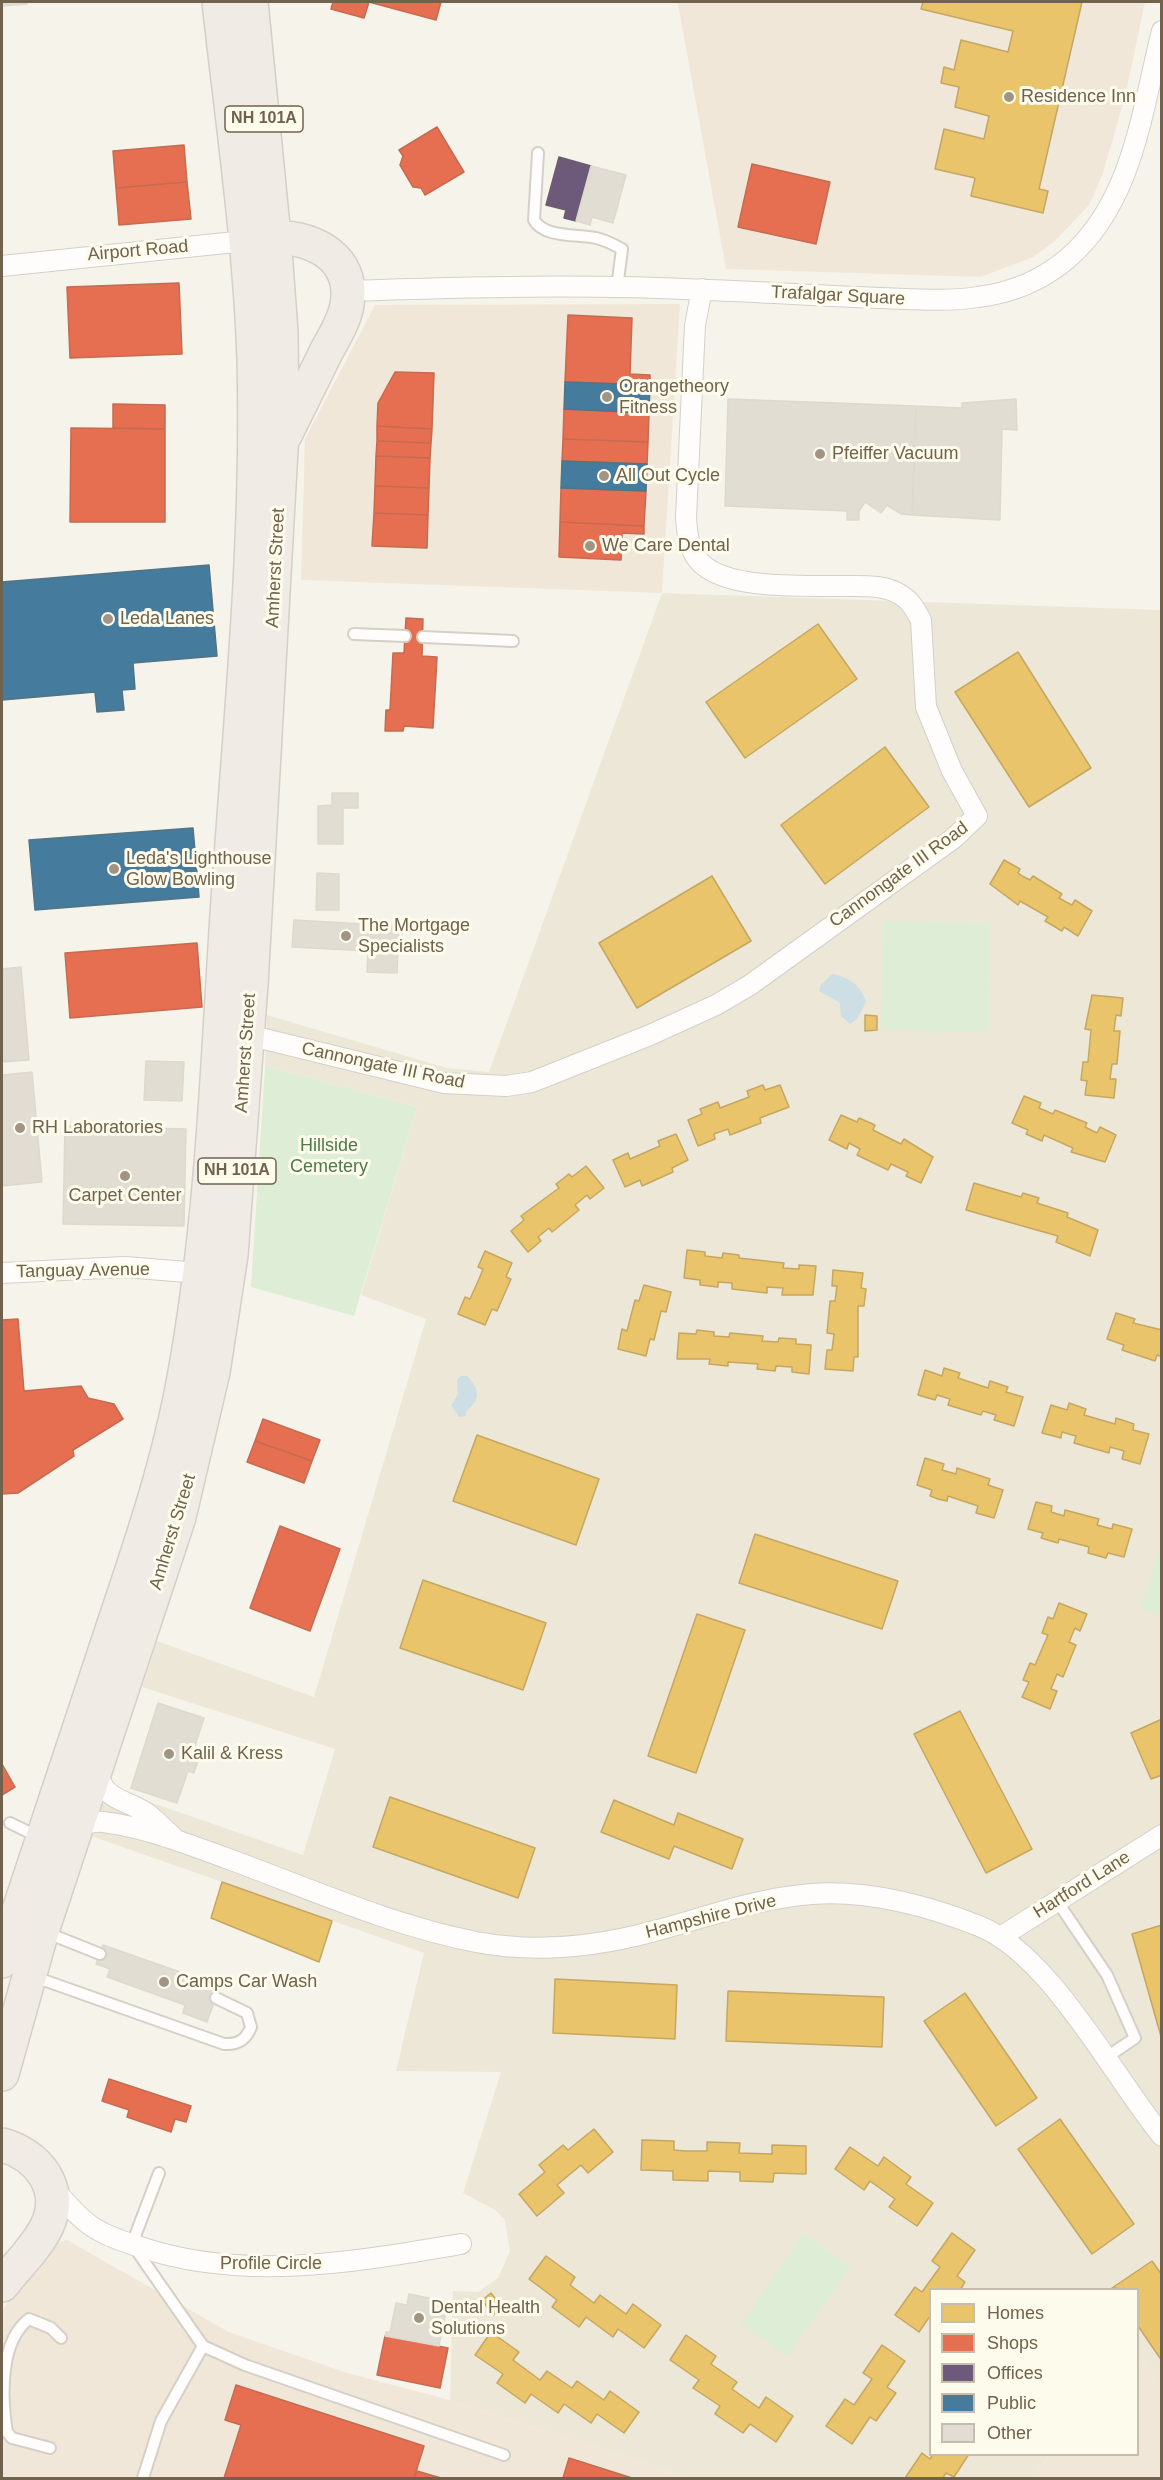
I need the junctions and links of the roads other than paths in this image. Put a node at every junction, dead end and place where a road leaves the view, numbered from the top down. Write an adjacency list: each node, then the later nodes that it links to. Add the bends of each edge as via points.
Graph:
1 (219, 2): 5 (highway, Amherst Street / NH 101A)
2 (251, 2): 5 (highway, Amherst Street / NH 101A)
3 (1161, 31): 8 (street, Trafalgar Square, via 1135,139 1114,202 1082,245 1052,271 996,295 957,299)
4 (538, 153): 7 (lane, via 534,220 538,228 598,238 622,249)
5 (260, 239): 6 (street, Airport Road); 9 (highway, via 308,240 325,250 338,264); 10 (highway, Amherst Street / NH 101A, via 281,332); 17 (highway, Amherst Street / NH 101A, via 251,539 216,1113)
6 (2, 266)
7 (617, 288): 8 (street, Trafalgar Square); 9 (street, Trafalgar Square)
8 (702, 290): 15 (street, Cannongate III Road, via 695,325 686,517 693,551 703,565 751,582 869,586 902,595 921,620 926,707 952,771 977,816 954,838 750,985 687,1019 532,1082 497,1087 444,1083)
9 (347, 291): 10 (highway, via 340,323)
10 (282, 442): 15 (highway, Amherst Street / NH 101A)
11 (354, 634): 12 (lane)
12 (405, 636)
13 (423, 637): 14 (lane)
14 (513, 641)
15 (248, 1035): 18 (highway, Amherst Street / NH 101A, via 231,1255 204,1416 179,1517)
16 (2, 1273): 17 (street, Tanguay Avenue, via 125,1267)
17 (200, 1274): 22 (highway, Amherst Street / NH 101A, via 183,1382 166,1453)
18 (96, 1768): 20 (highway, Amherst Street / NH 101A); 23 (street, Hampshire Drive, via 109,1795 147,1814)
19 (10, 1823): 22 (lane)
20 (75, 1830): 23 (street, Hampshire Drive, via 101,1821); 25 (highway, Amherst Street / NH 101A)
21 (1161, 1835): 24 (street, Hartford Lane)
22 (44, 1839): 28 (highway, Amherst Street / NH 101A)
23 (174, 1839): 26 (street, Hampshire Drive, via 386,1917 501,1946 569,1947 597,1943 752,1905 836,1893 900,1903)
24 (1057, 1901): 26 (street, Hartford Lane); 30 (lane, via 1107,1975 1135,2038)
25 (42, 1931): 27 (lane); 28 (highway, Amherst Street / NH 101A)
26 (1002, 1936): 30 (street, Hampshire Drive, via 1054,1988)
27 (100, 1954)
28 (15, 1968): 29 (lane, via 233,2045 243,2040 251,2027 247,2013); 31 (highway, Amherst Street / NH 101A)
29 (216, 1998)
30 (1104, 2059): 32 (street, Hampshire Drive)
31 (2, 2074)
32 (1161, 2136)
33 (2, 2145): 35 (highway, via 31,2157)
34 (159, 2173): 38 (lane)
35 (49, 2184): 36 (street, Profile Circle); 37 (highway, via 51,2209)
36 (86, 2223): 37 (street); 38 (street, Profile Circle)
37 (46, 2227): 40 (highway)
38 (132, 2244): 39 (street, Profile Circle, via 211,2265 285,2267 373,2259); 42 (lane)
39 (461, 2244)
40 (2, 2285)
41 (61, 2338): 43 (lane, via 51,2328 29,2319 9,2338 3,2357 7,2432 12,2438)
42 (202, 2346): 44 (lane, via 245,2365); 45 (lane, via 161,2421)
43 (50, 2448)
44 (504, 2455)
45 (143, 2478)

